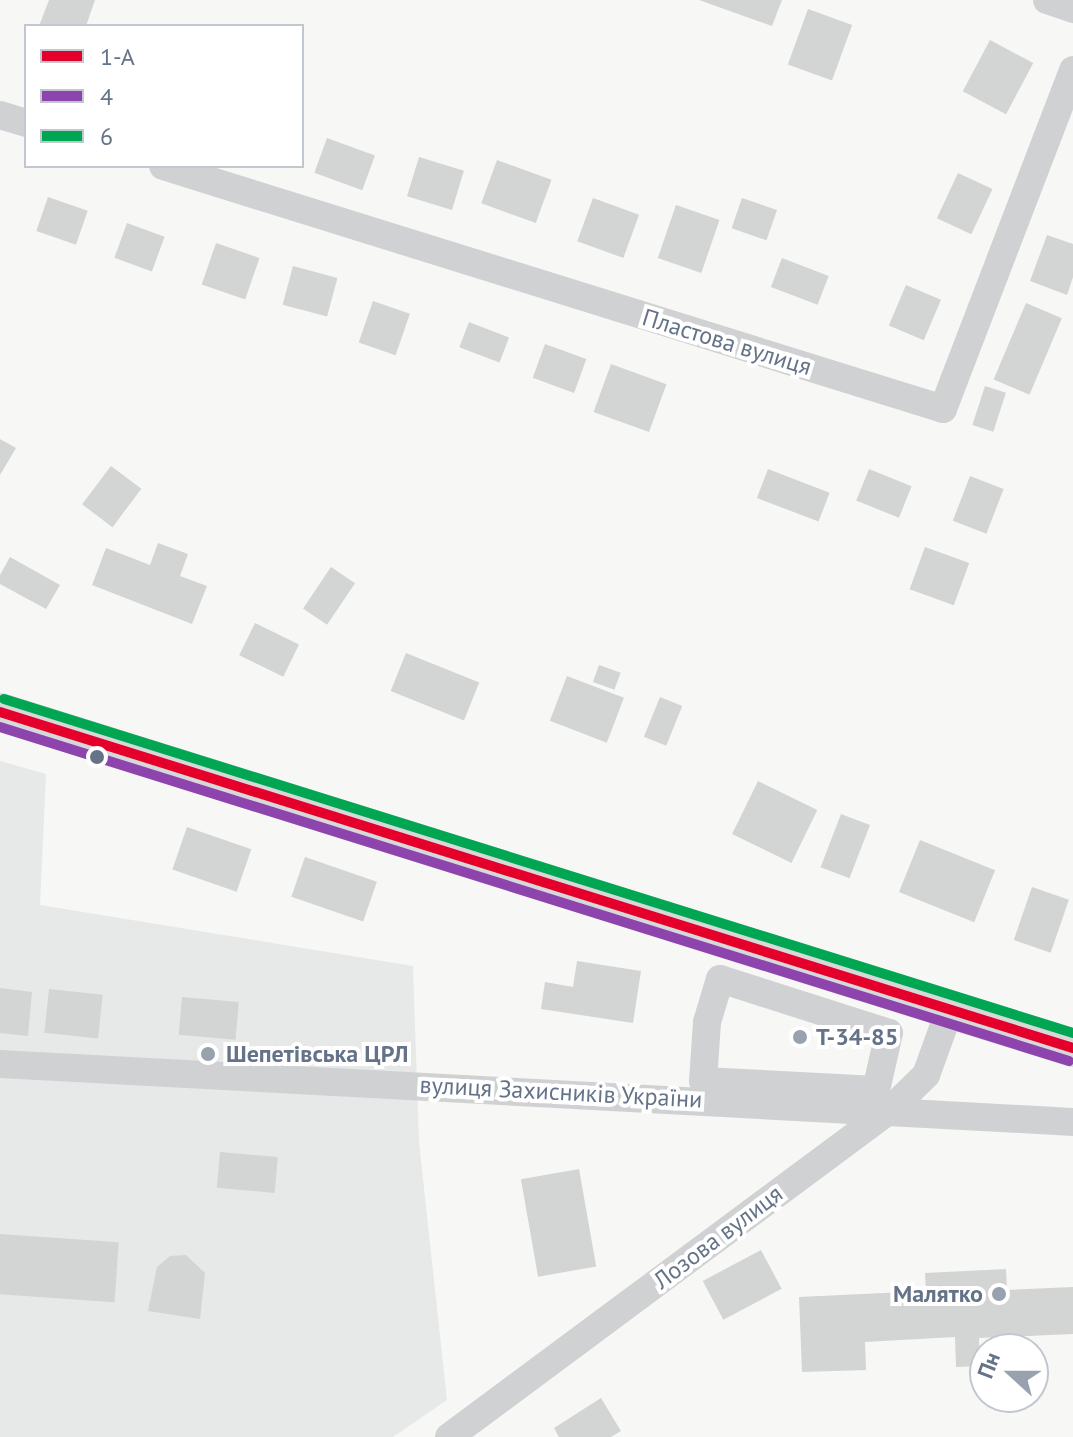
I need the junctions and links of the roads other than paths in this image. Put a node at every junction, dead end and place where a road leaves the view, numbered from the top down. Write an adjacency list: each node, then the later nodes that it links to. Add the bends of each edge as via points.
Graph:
1 (1047, 0): 2 (street)
2 (1073, 9)
3 (1073, 70): 6 (street, Пластова вулиця, via 943,409)
4 (0, 115): 5 (street)
5 (24, 122)
6 (169, 168)
7 (0, 712): 8 (main road)
8 (950, 1009): 9 (main road); 12 (street, Лозова вулиця, via 926,1075)
9 (1073, 1048)
10 (0, 1064): 12 (street, вулиця Захисників України)
11 (703, 1081): 11 (street, via 707,1022 720,979 889,1033 876,1090)
12 (891, 1109): 13 (street, вулиця Захисників України); 14 (street, Лозова вулиця)
13 (1073, 1122)
14 (449, 1437)

